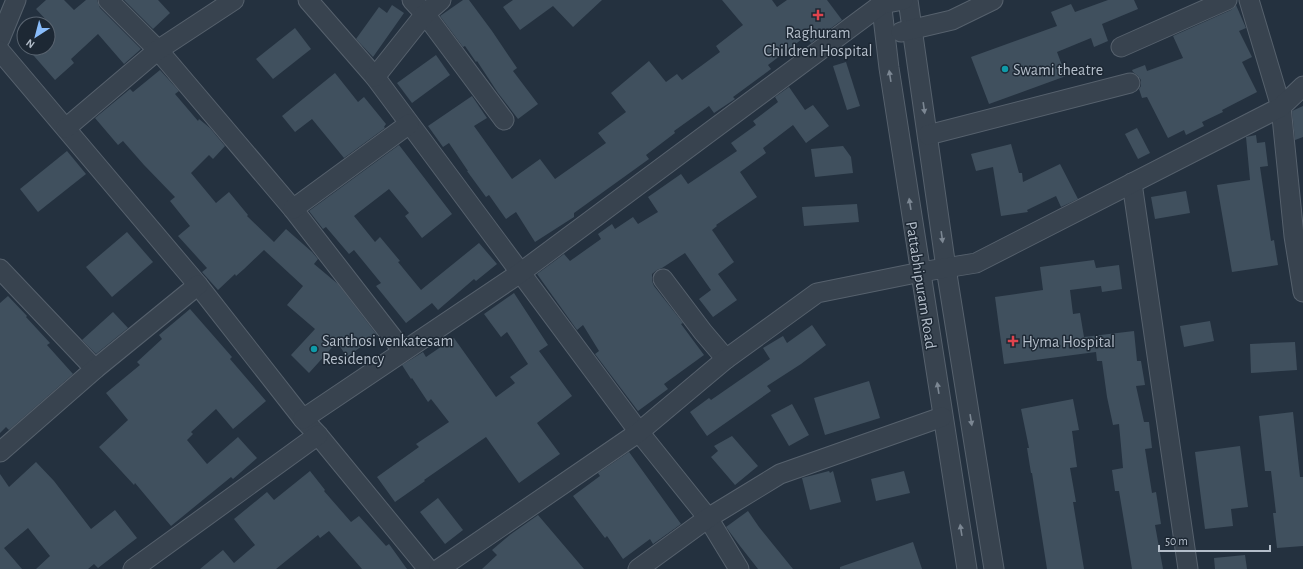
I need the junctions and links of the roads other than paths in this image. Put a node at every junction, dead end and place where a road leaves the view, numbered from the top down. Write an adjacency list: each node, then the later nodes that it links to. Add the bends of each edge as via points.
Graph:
1 (108, 0): 18 (street)
2 (234, 0): 18 (street)
3 (308, 0): 20 (street)
4 (412, 0): 13 (street)
5 (441, 0): 13 (street)
6 (903, 0): 11 (street)
7 (908, 0): 14 (street, Pattabhipuram Road)
8 (993, 0): 14 (street, via 952,20)
9 (1227, 0): 17 (street)
10 (1249, 0): 23 (street)
11 (881, 2): 15 (street, Pattabhipuram Road); 34 (street)
12 (9, 4): 16 (street)
13 (425, 14): 20 (street); 24 (street)
14 (912, 30): 15 (street); 27 (street, Pattabhipuram Road, one-way to 27)
15 (884, 35): 33 (street, Pattabhipuram Road, one-way to 15)
16 (0, 39)
17 (1121, 47)
18 (158, 50): 26 (street); 29 (street)
19 (0, 51): 26 (street)
20 (375, 76): 25 (street)
21 (1130, 83): 27 (street)
22 (1303, 86): 23 (street)
23 (1281, 107): 28 (street); 30 (street)
24 (504, 120)
25 (409, 124): 29 (street); 34 (street)
26 (66, 128): 36 (street)
27 (928, 135): 32 (street, Pattabhipuram Road, one-way to 32)
28 (1132, 183): 32 (street, via 976,263); 54 (street)
29 (293, 209): 38 (street)
30 (1299, 235): 37 (street)
31 (0, 268): 40 (street)
32 (946, 268): 33 (street); 53 (street, Pattabhipuram Road, one-way to 53)
33 (921, 272): 39 (street, via 816,293); 41 (street, Pattabhipuram Road, one-way to 33)
34 (520, 273): 38 (street); 43 (street)
35 (663, 279): 39 (street)
36 (198, 286): 40 (street); 42 (street)
37 (1303, 292)
38 (403, 351): 42 (street)
39 (726, 359): 43 (street)
40 (95, 369): 45 (street)
41 (942, 417): 46 (street, via 780,474); 52 (street, Pattabhipuram Road, one-way to 41)
42 (303, 419): 44 (street)
43 (639, 432): 46 (street); 49 (street)
44 (318, 434): 47 (street); 48 (street)
45 (0, 452)
46 (708, 518): 50 (street); 51 (street)
47 (133, 569)
48 (428, 569)
49 (439, 569)
50 (638, 569)
51 (739, 569)
52 (967, 569)
53 (994, 569)
54 (1188, 569)

